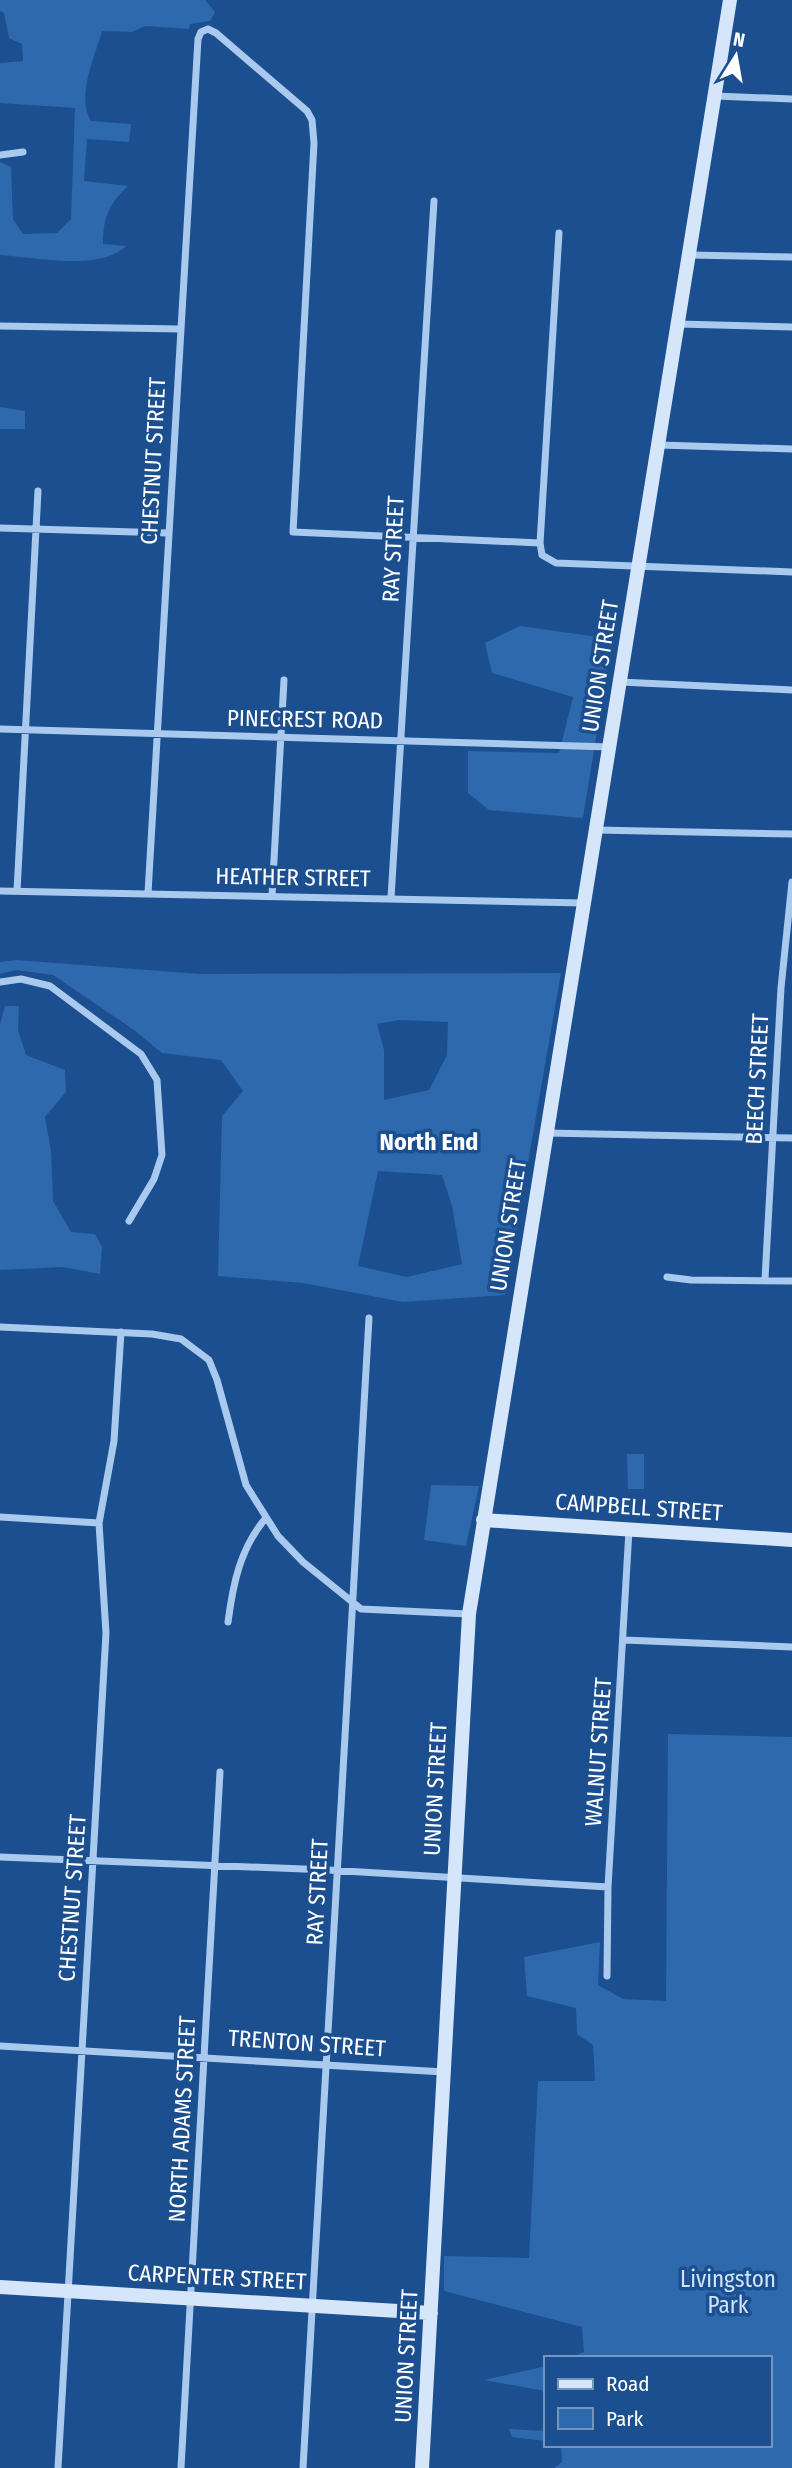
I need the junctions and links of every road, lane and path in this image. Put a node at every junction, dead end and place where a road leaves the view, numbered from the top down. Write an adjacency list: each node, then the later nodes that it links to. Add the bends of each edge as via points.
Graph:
1 (730, 0): 2 (street, UNION STREET)
2 (715, 96): 3 (street); 8 (street, UNION STREET)
3 (792, 99)
4 (23, 152): 5 (street)
5 (0, 155)
6 (433, 201): 20 (street, RAY STREET)
7 (559, 233): 21 (street)
8 (690, 255): 9 (street); 10 (street, UNION STREET)
9 (792, 257)
10 (679, 324): 12 (street); 14 (street, UNION STREET)
11 (0, 326): 13 (street)
12 (792, 327)
13 (180, 329): 19 (street, CHESTNUT STREET); 20 (street, CHESTNUT STREET, via 198,39 208,29 298,102 312,120 293,532)
14 (659, 445): 15 (street); 22 (street, UNION STREET)
15 (792, 449)
16 (38, 491): 18 (street)
17 (0, 528): 18 (street)
18 (36, 529): 19 (street); 28 (street)
19 (168, 533): 29 (street, CHESTNUT STREET)
20 (413, 538): 21 (street); 31 (street, RAY STREET)
21 (540, 543): 22 (street, via 542,555 556,564)
22 (638, 567): 23 (street); 25 (street, UNION STREET)
23 (792, 572)
24 (284, 680): 30 (street)
25 (620, 682): 26 (street); 32 (street, UNION STREET)
26 (792, 690)
27 (0, 729): 28 (street, PINECREST ROAD)
28 (26, 730): 29 (street, PINECREST ROAD); 37 (street)
29 (156, 734): 30 (street, PINECREST ROAD); 38 (street, CHESTNUT STREET)
30 (281, 738): 31 (street, PINECREST ROAD); 39 (street)
31 (402, 740): 32 (street, PINECREST ROAD); 40 (street, RAY STREET)
32 (610, 747): 33 (street, UNION STREET)
33 (596, 830): 34 (street); 41 (street, UNION STREET)
34 (792, 834)
35 (792, 882): 44 (street, BEECH STREET, via 781,988)
36 (0, 891): 37 (street, HEATHER STREET)
37 (18, 891): 38 (street, HEATHER STREET)
38 (148, 894): 39 (street, HEATHER STREET)
39 (272, 896): 40 (street, HEATHER STREET)
40 (391, 898): 41 (street, HEATHER STREET)
41 (584, 903): 43 (street, UNION STREET)
42 (0, 982): 46 (street, via 21,979 50,986 141,1054 157,1080 162,1155 154,1179)
43 (547, 1133): 44 (street); 55 (street, UNION STREET)
44 (774, 1137): 45 (street); 48 (street, BEECH STREET)
45 (792, 1138)
46 (129, 1221)
47 (667, 1277): 48 (street)
48 (765, 1279): 49 (street)
49 (792, 1280)
50 (369, 1318): 59 (street, RAY STREET)
51 (0, 1326): 52 (street)
52 (121, 1332): 54 (street, via 173,1337 209,1360 246,1485); 56 (street, CHESTNUT STREET, via 114,1441)
53 (0, 1517): 56 (street)
54 (265, 1518): 59 (street, via 303,1562); 61 (street, via 237,1570)
55 (483, 1520): 57 (street, CAMPBELL STREET); 60 (street, UNION STREET)
56 (99, 1523): 66 (street, CHESTNUT STREET, via 106,1633)
57 (629, 1530): 58 (street, CAMPBELL STREET); 62 (street, WALNUT STREET)
58 (792, 1540)
59 (354, 1605): 60 (street, via 369,1610); 68 (street, RAY STREET)
60 (469, 1614): 69 (street, UNION STREET)
61 (228, 1622)
62 (624, 1640): 63 (street); 70 (street, WALNUT STREET)
63 (792, 1647)
64 (220, 1772): 67 (street, NORTH ADAMS STREET)
65 (0, 1857): 66 (street)
66 (94, 1861): 67 (street); 73 (street, CHESTNUT STREET)
67 (216, 1866): 68 (street); 74 (street, NORTH ADAMS STREET)
68 (337, 1871): 69 (street); 75 (street, RAY STREET)
69 (453, 1878): 70 (street); 76 (street, UNION STREET)
70 (608, 1887): 71 (street, WALNUT STREET)
71 (607, 1976)
72 (0, 2046): 73 (street, TRENTON STREET)
73 (81, 2051): 74 (street, TRENTON STREET); 78 (street, CHESTNUT STREET)
74 (204, 2056): 75 (street, TRENTON STREET); 79 (street, NORTH ADAMS STREET)
75 (326, 2063): 76 (street, TRENTON STREET); 80 (street, RAY STREET)
76 (444, 2072): 81 (street, UNION STREET)
77 (0, 2287): 78 (street, CARPENTER STREET)
78 (68, 2291): 79 (street, CARPENTER STREET); 82 (street, CHESTNUT STREET)
79 (191, 2298): 80 (street, CARPENTER STREET); 83 (street, NORTH ADAMS STREET)
80 (312, 2306): 81 (street, CARPENTER STREET); 84 (street, RAY STREET)
81 (431, 2313): 85 (street, UNION STREET)
82 (58, 2468)
83 (181, 2468)
84 (303, 2468)
85 (422, 2468)

